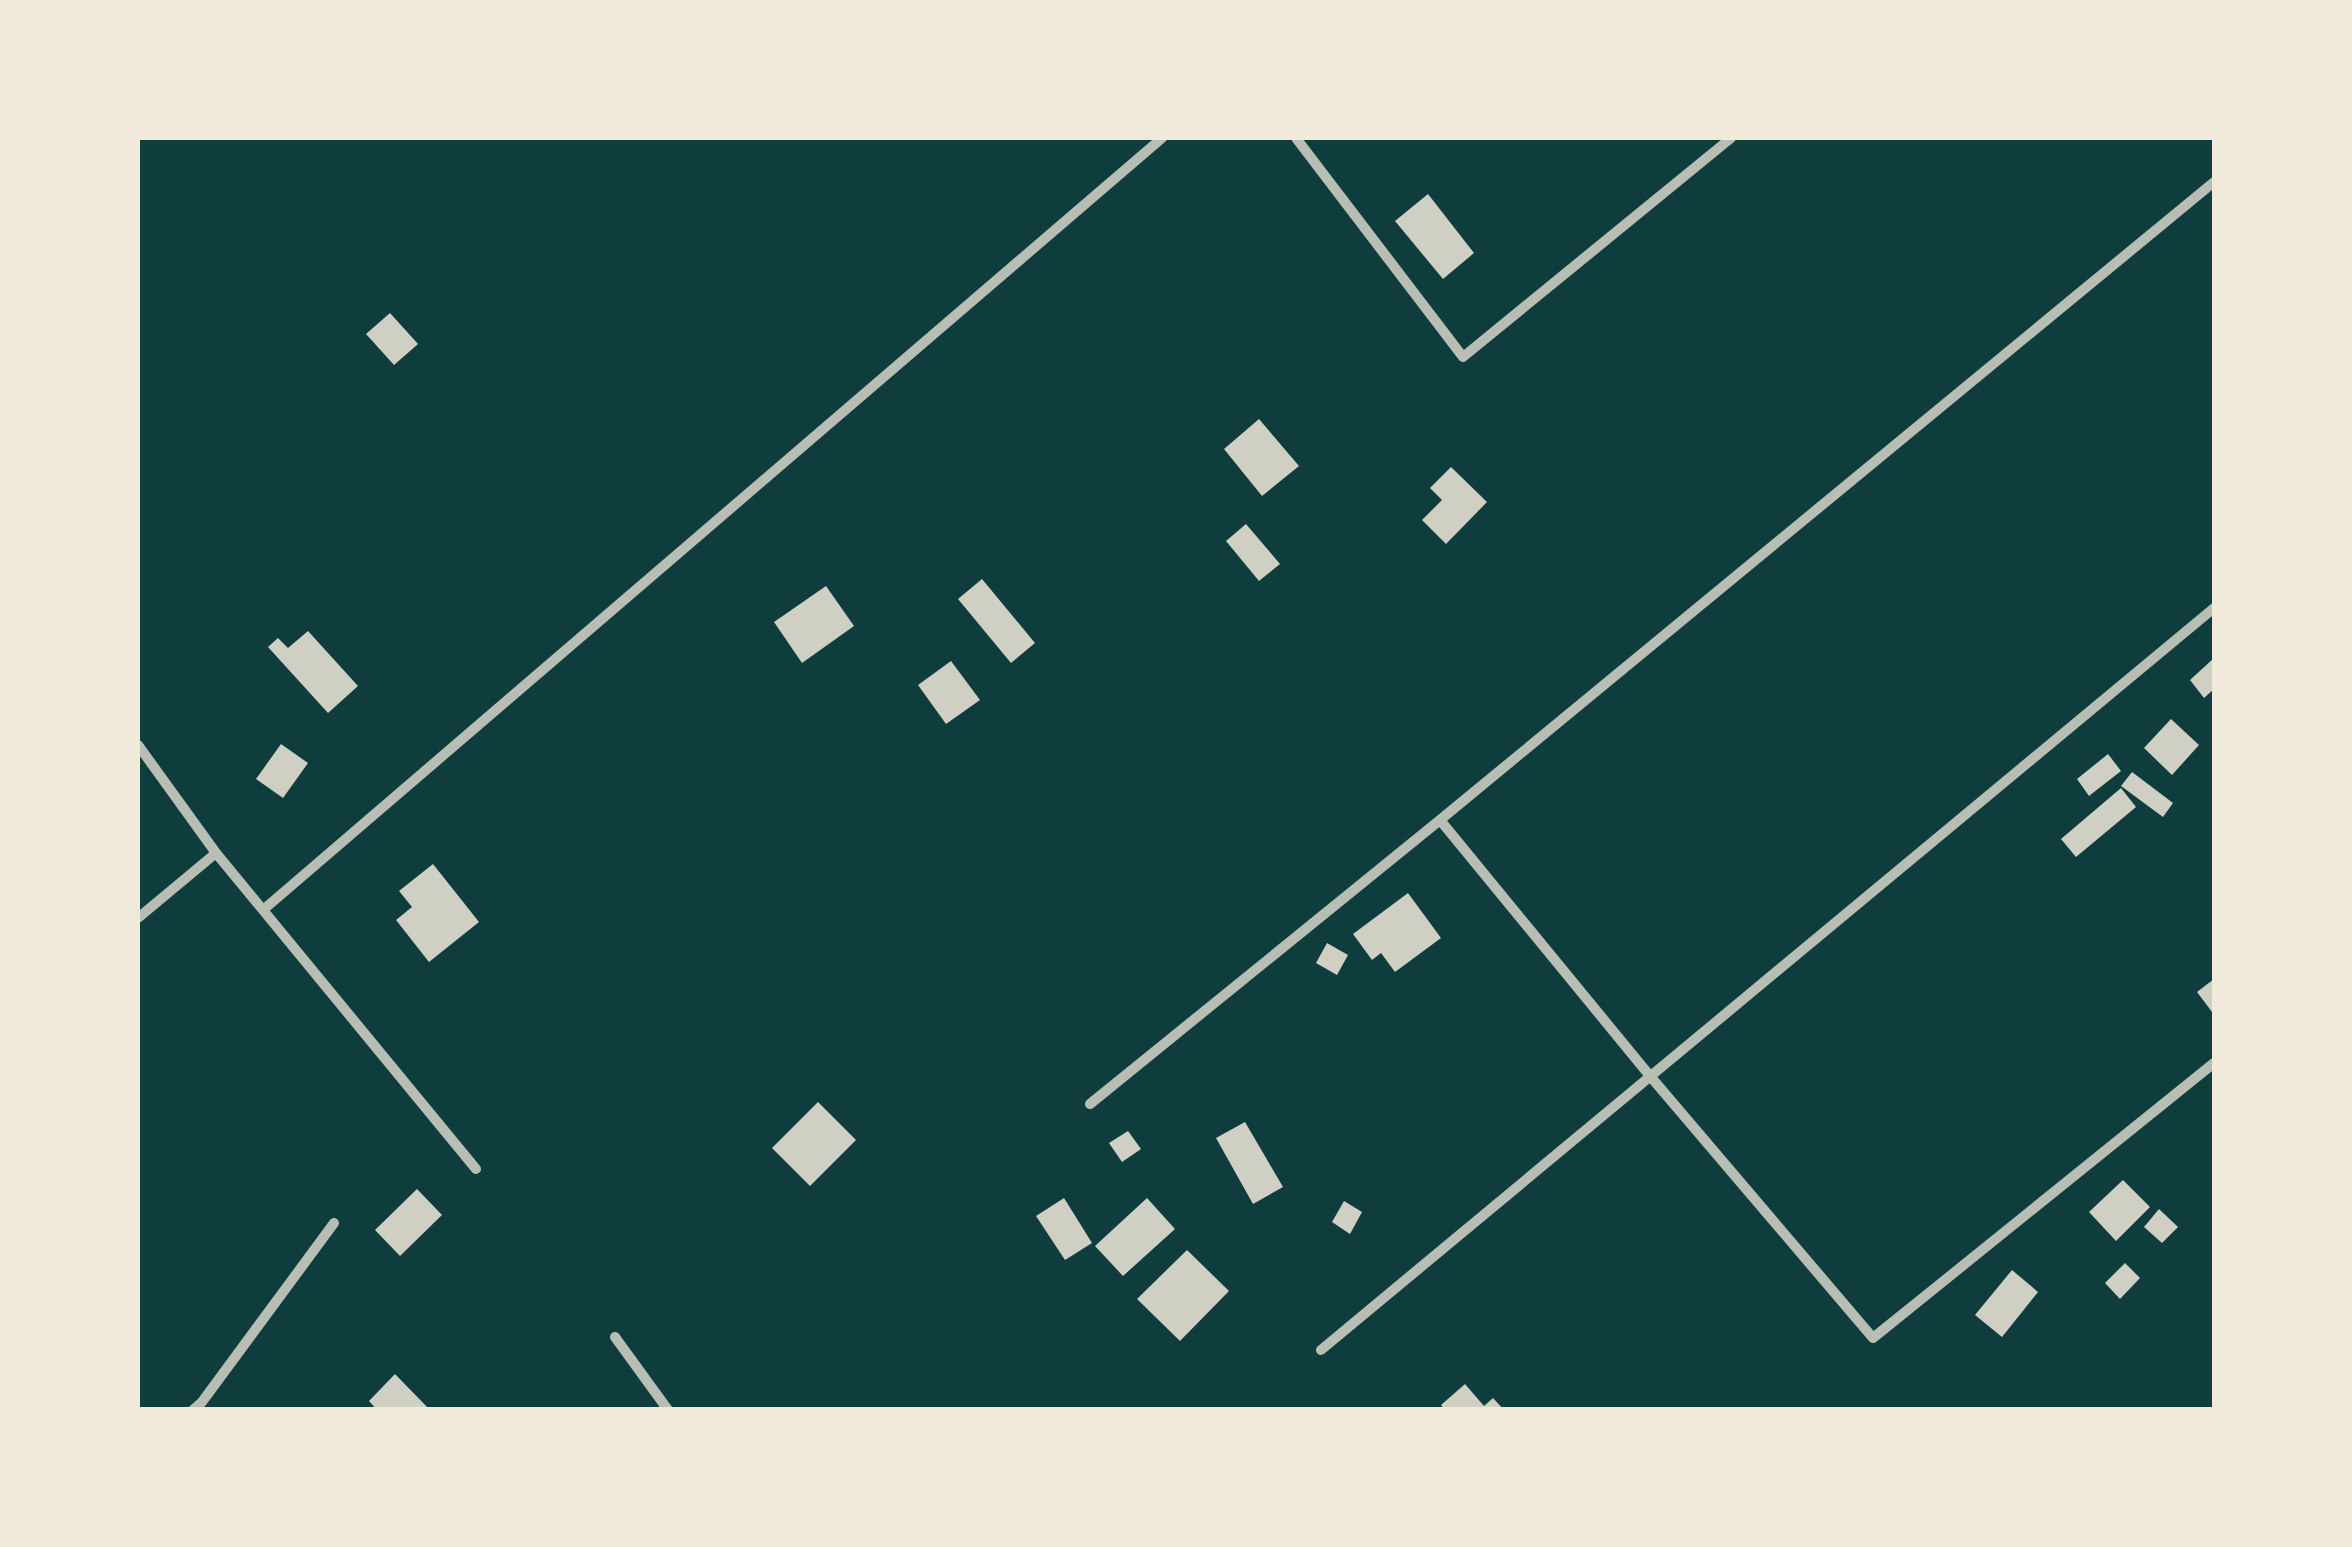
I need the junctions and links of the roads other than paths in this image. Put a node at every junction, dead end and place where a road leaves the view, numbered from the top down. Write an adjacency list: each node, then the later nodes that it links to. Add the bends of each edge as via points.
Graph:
1 (1162, 138): 9 (street)
2 (1296, 138): 3 (street, via 1462,357)
3 (1731, 138)
4 (2214, 182): 7 (street)
5 (2214, 608): 12 (street)
6 (138, 745): 8 (street)
7 (1440, 820): 12 (street); 13 (street)
8 (216, 853): 9 (street); 10 (street)
9 (263, 910): 14 (street)
10 (138, 918)
11 (2214, 1063): 12 (street, via 1873,1338)
12 (1650, 1076): 17 (street)
13 (1090, 1104)
14 (476, 1170)
15 (334, 1224): 18 (street)
16 (615, 1337): 19 (street)
17 (1321, 1350)
18 (192, 1410)
19 (668, 1410)

